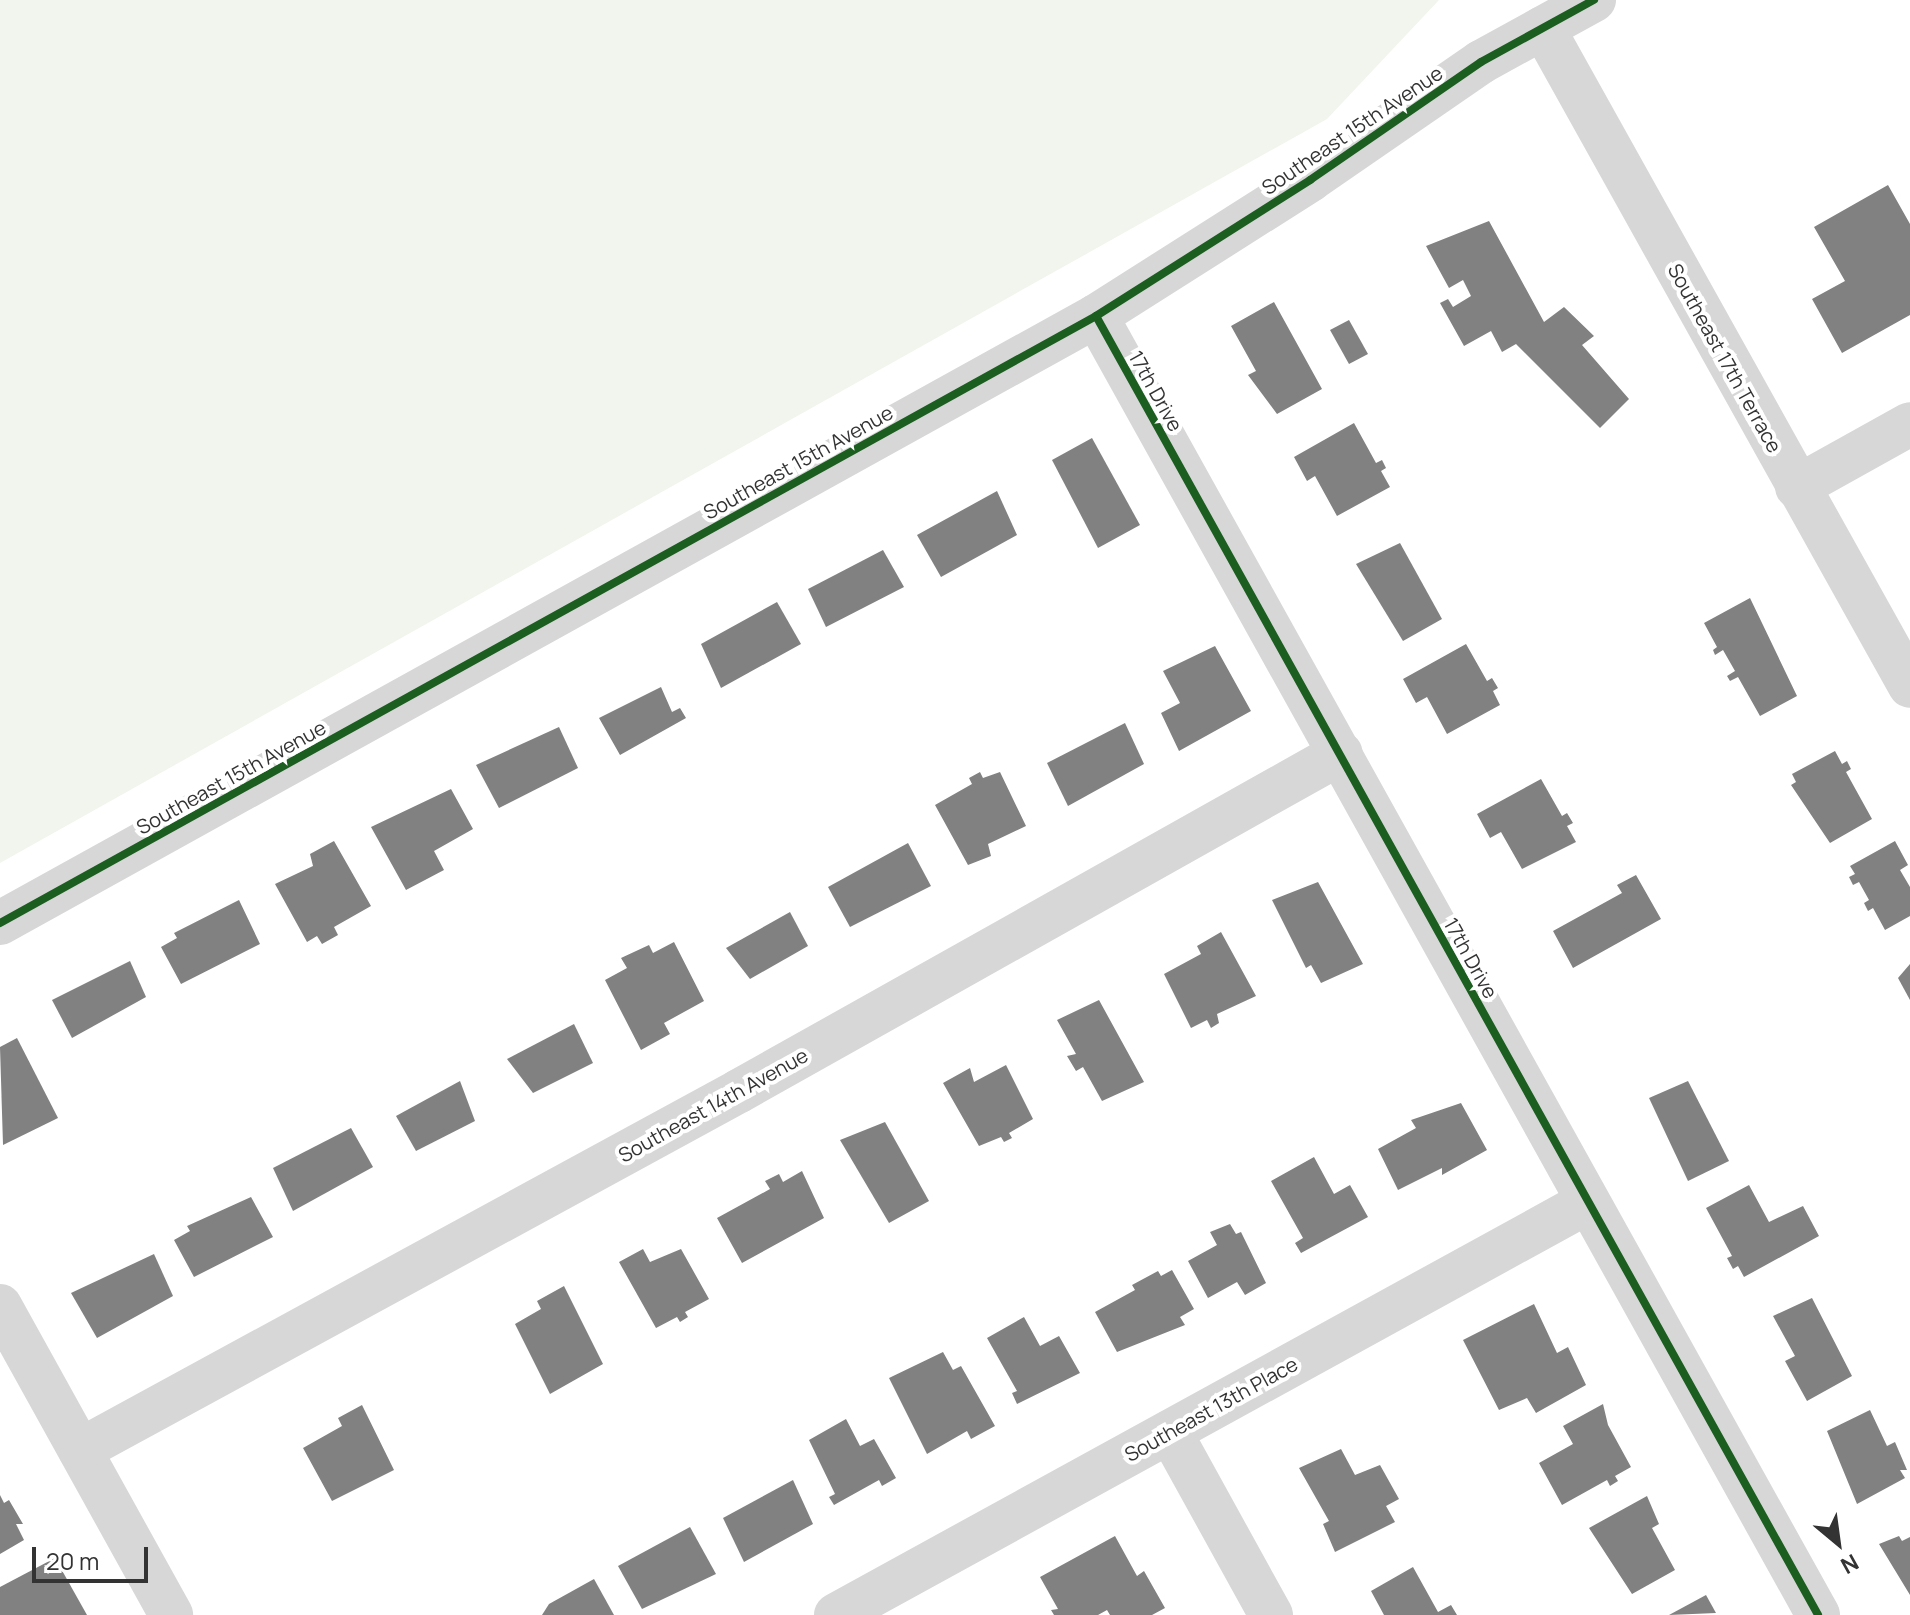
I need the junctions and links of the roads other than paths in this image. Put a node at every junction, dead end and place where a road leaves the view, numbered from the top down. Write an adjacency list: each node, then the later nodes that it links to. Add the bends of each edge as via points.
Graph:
1 (1594, 0): 2 (street, Southeast 15th Avenue)
2 (1543, 28): 3 (street, Southeast 15th Avenue, via 1481,62 1310,180); 5 (street, Southeast 17th Terrace)
3 (1096, 316): 7 (street, 17th Drive); 8 (street, Southeast 15th Avenue)
4 (1910, 424): 5 (street)
5 (1797, 487): 6 (street, Southeast 17th Terrace)
6 (1910, 686)
7 (1341, 753): 9 (street, 17th Drive); 12 (street, Southeast 14th Avenue, via 739,1091)
8 (0, 923)
9 (1586, 1203): 11 (street, Southeast 13th Place); 16 (street, 17th Drive)
10 (0, 1306): 12 (street)
11 (1170, 1432): 14 (street, Southeast 13th Place); 15 (street)
12 (80, 1450): 13 (street)
13 (171, 1615)
14 (836, 1615)
15 (1271, 1615)
16 (1818, 1615)

